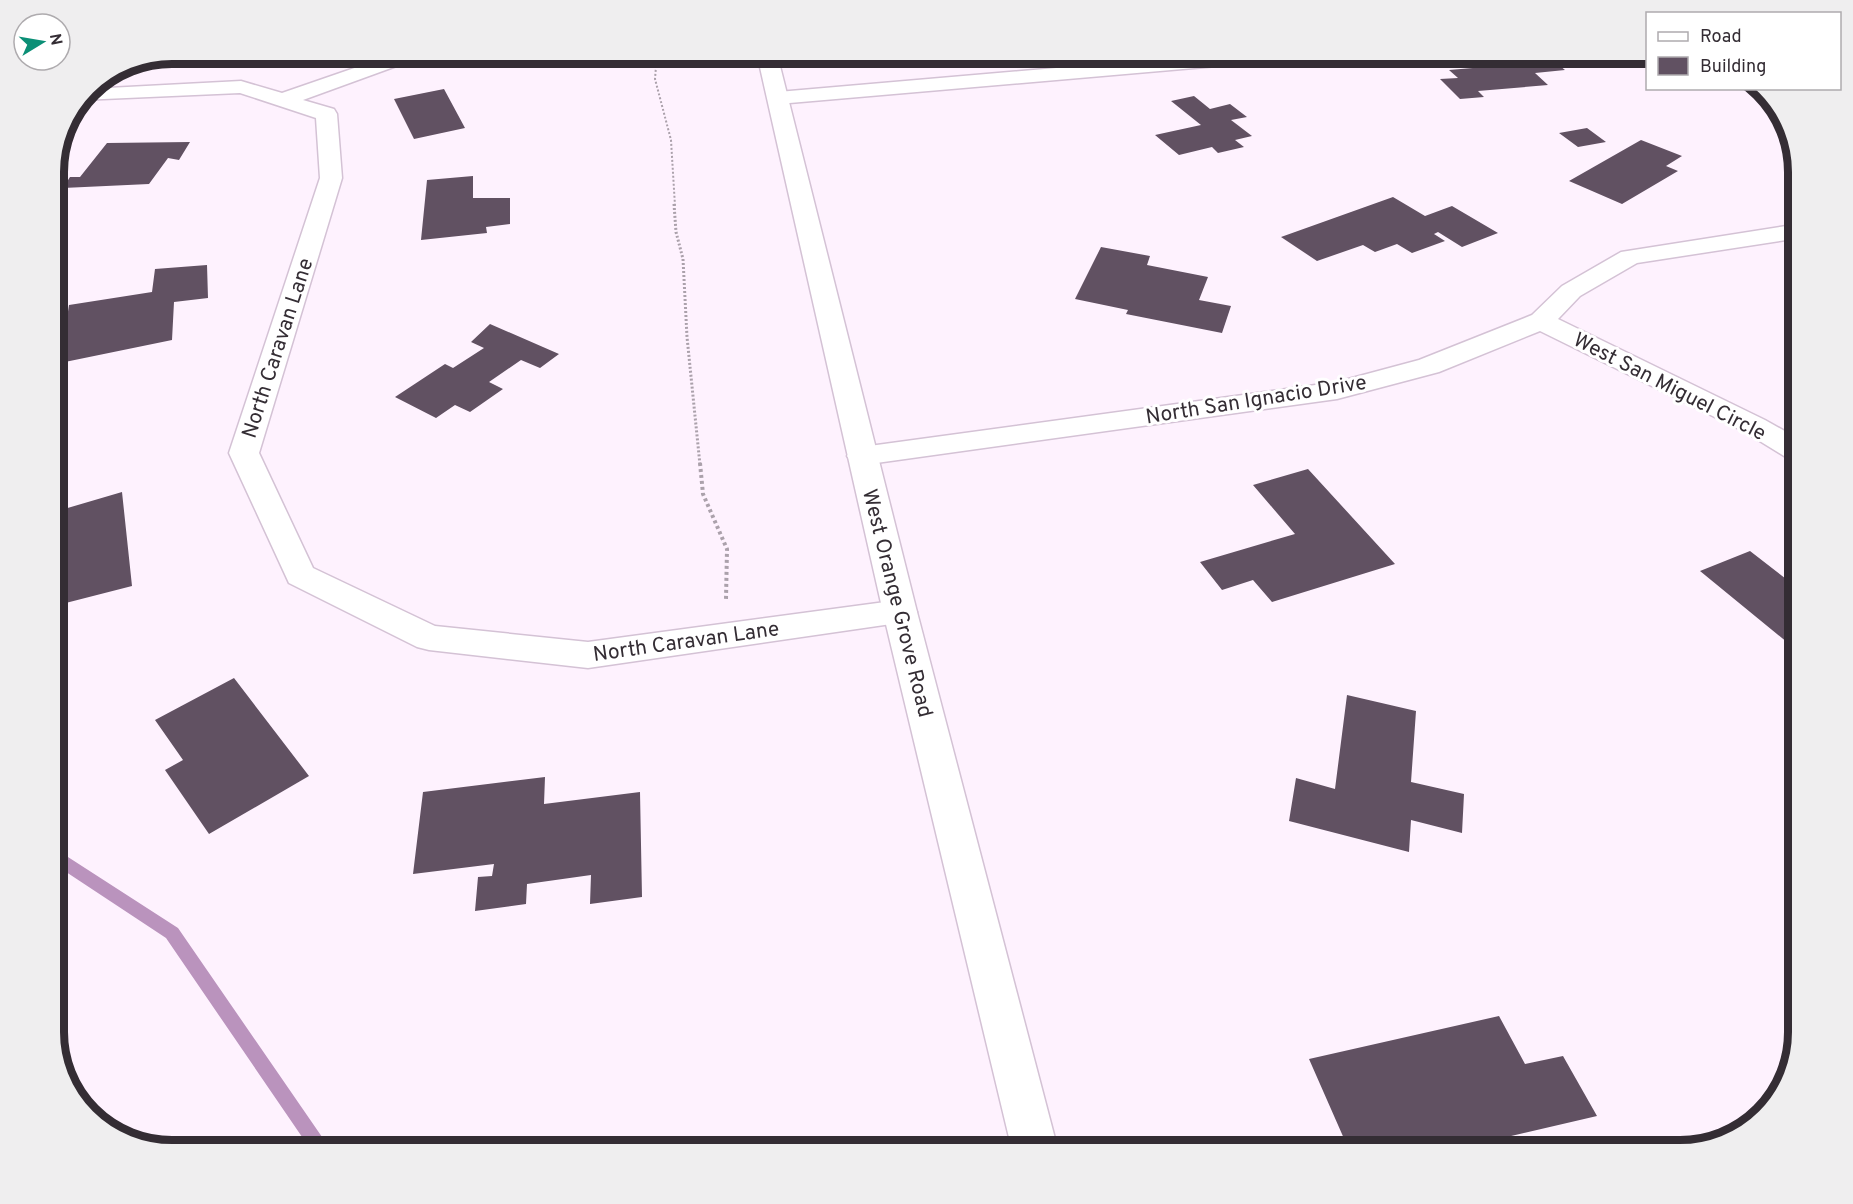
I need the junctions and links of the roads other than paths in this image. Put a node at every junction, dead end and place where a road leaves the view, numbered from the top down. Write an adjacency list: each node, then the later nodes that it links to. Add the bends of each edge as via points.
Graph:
1 (1167, 64): 5 (street)
2 (380, 65): 6 (street)
3 (770, 65): 5 (street, West Orange Grove Road)
4 (98, 94): 6 (street, North Caravan Lane, via 240,87)
5 (778, 98): 10 (street, West Orange Grove Road)
6 (282, 100): 11 (street, North Caravan Lane, via 326,114 331,178 244,453 300,575 429,638 588,655)
7 (1788, 233): 8 (street, North San Ignacio Drive, via 1630,256 1572,291)
8 (1541, 321): 9 (street, West San Miguel Circle); 10 (street, North San Ignacio Drive, via 1429,366 1336,390)
9 (1788, 446)
10 (862, 456): 11 (street, West Orange Grove Road)
11 (900, 612): 12 (street, West Orange Grove Road)
12 (1032, 1140)

